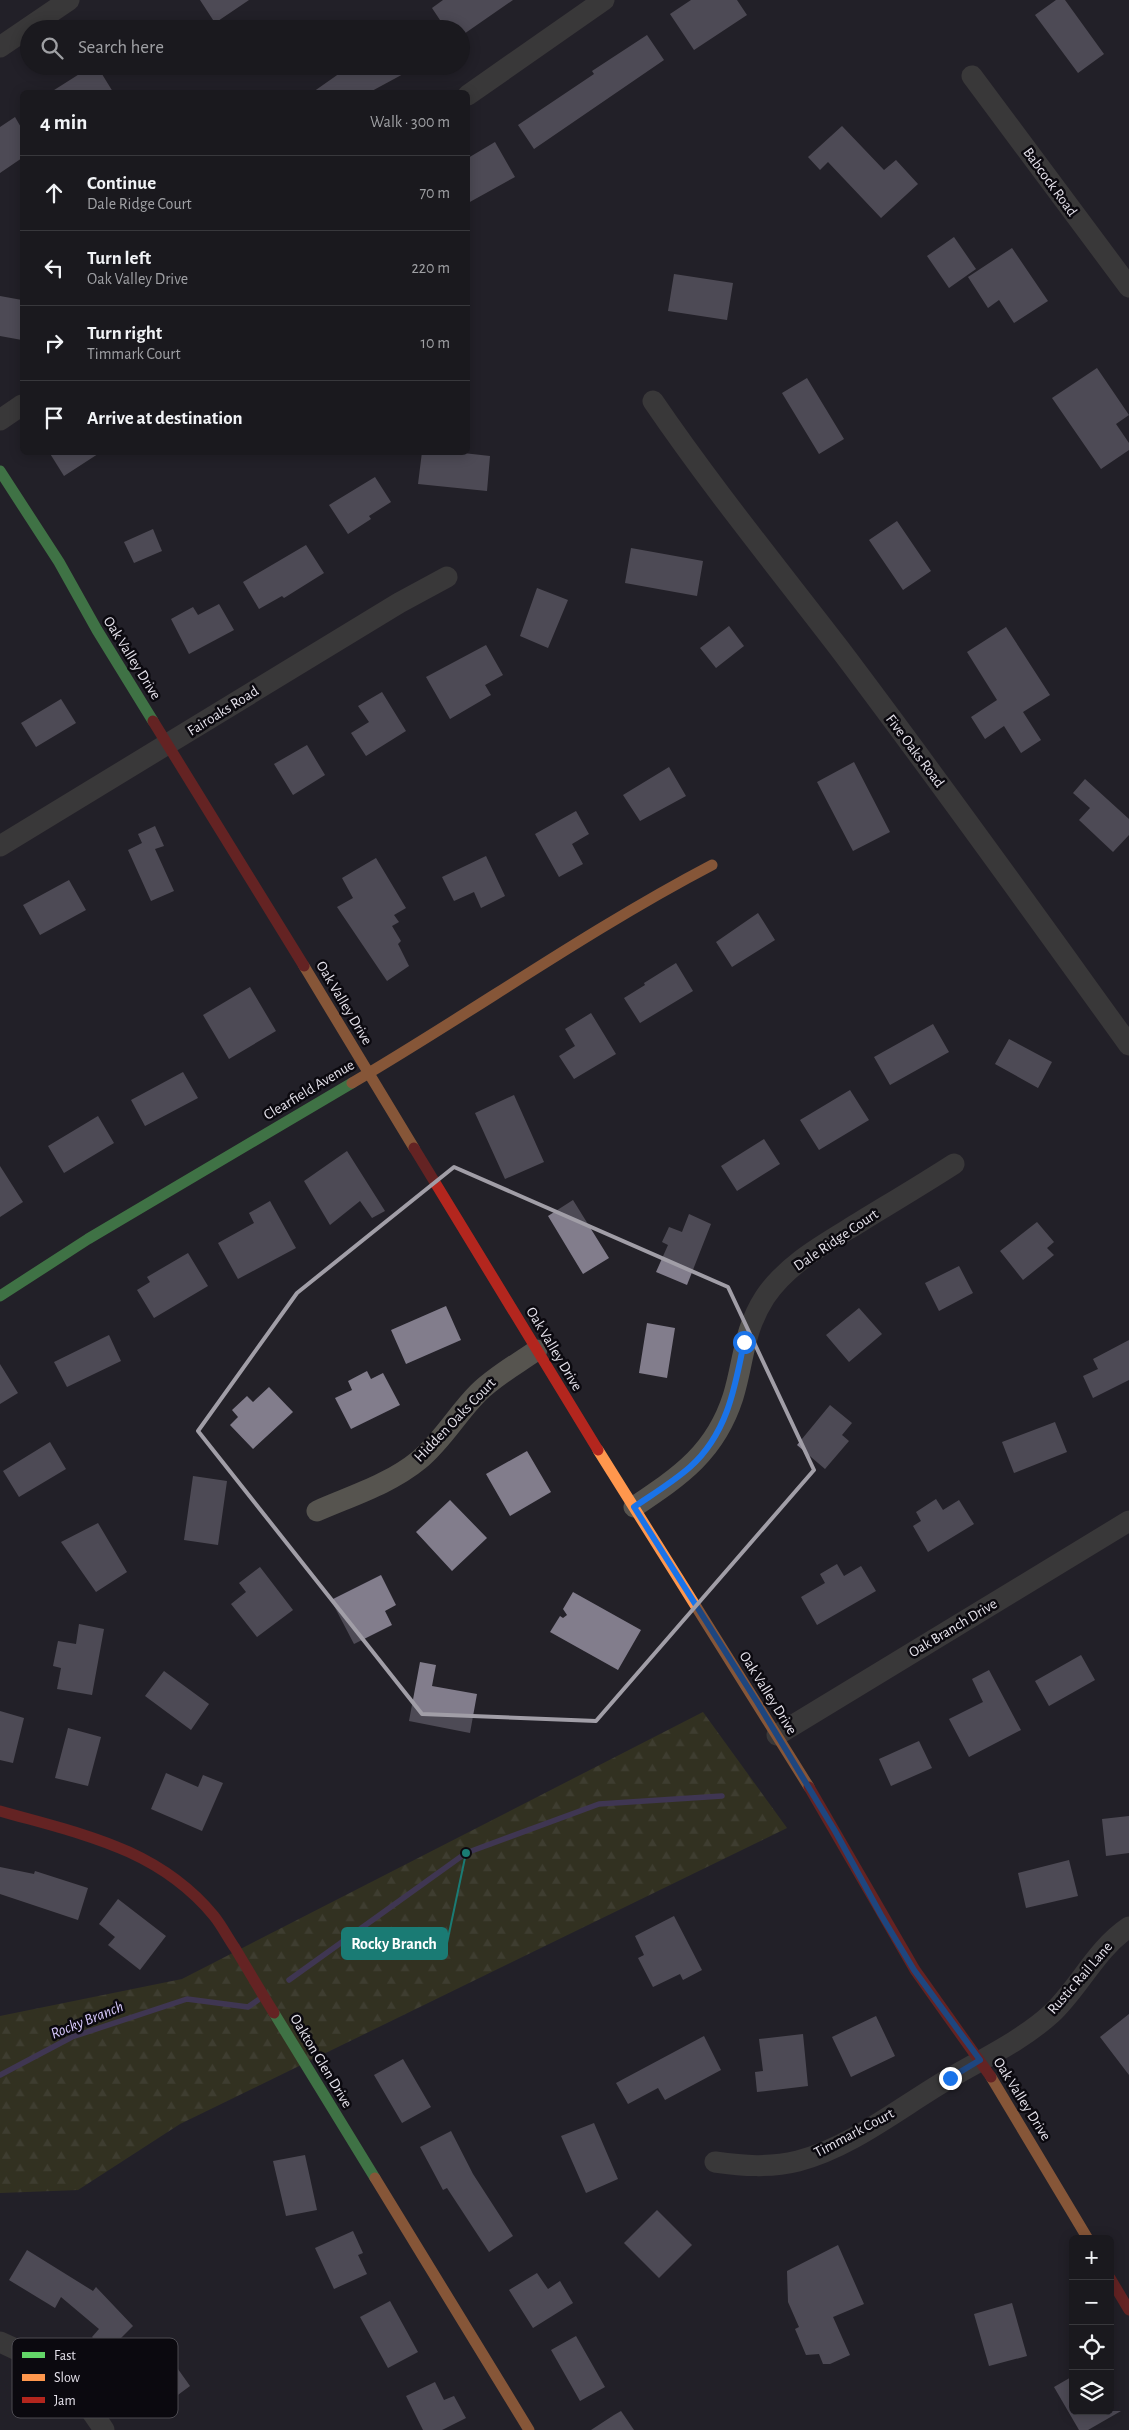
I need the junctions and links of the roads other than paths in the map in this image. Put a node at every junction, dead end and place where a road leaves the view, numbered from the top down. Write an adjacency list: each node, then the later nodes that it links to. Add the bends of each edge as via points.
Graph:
1 (68, 0): 3 (street)
2 (604, 0): 7 (street)
3 (39, 20)
4 (20, 33): 5 (street)
5 (0, 47)
6 (972, 76): 8 (street, Babcock Road)
7 (470, 93)
8 (1129, 287)
9 (653, 401): 17 (street, Five Oaks Road, via 694,462 845,656)
10 (20, 406): 11 (street)
11 (0, 420)
12 (0, 471): 14 (street, Oak Valley Drive, via 59,562)
13 (447, 577): 14 (street, Fairoaks Road)
14 (168, 744): 15 (street, Fairoaks Road); 18 (street, Oak Valley Drive)
15 (0, 846)
16 (712, 865): 18 (street, Clearfield Avenue, via 532,970)
17 (1129, 1045)
18 (369, 1072): 20 (street, Clearfield Avenue, via 88,1239); 21 (street, Oak Valley Drive)
19 (954, 1164): 22 (street, Dale Ridge Court, via 807,1255 784,1275 766,1296 753,1319 744,1342 733,1396 708,1448 678,1476)
20 (0, 1296)
21 (537, 1350): 22 (street, Oak Valley Drive); 23 (street, Hidden Oaks Court, via 477,1394 441,1439 419,1460 393,1478)
22 (634, 1507): 25 (street, Oak Valley Drive)
23 (317, 1511)
24 (1129, 1521): 25 (street, Oak Branch Drive)
25 (778, 1735): 28 (street, Oak Valley Drive, via 914,1970)
26 (0, 1811): 37 (street, Oakton Glen Drive, via 105,1843 152,1862 196,1894 216,1918)
27 (1129, 1927): 28 (street, Rustic Rail Lane, via 1107,1946 1051,2014 1026,2035)
28 (980, 2060): 29 (street, Timmark Court, via 882,2121 798,2161 764,2166); 30 (street, Oak Valley Drive)
29 (715, 2162)
30 (1086, 2235)
31 (1111, 2280): 32 (street)
32 (1129, 2310)
33 (0, 2342): 34 (street)
34 (12, 2347)
35 (96, 2418): 36 (street)
36 (104, 2430)
37 (529, 2430)

